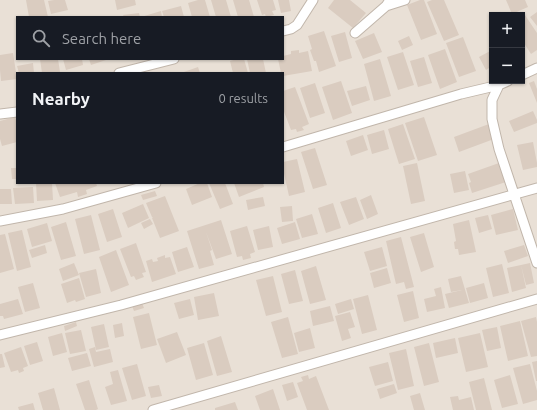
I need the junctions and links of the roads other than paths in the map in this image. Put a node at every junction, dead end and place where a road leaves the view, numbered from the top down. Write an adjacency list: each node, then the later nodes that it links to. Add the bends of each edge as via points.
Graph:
1 (312, 0): 4 (street, via 297,25)
2 (405, 0): 3 (street)
3 (388, 3): 5 (street)
4 (284, 31)
5 (355, 33)
6 (170, 60): 8 (street)
7 (537, 68): 9 (street)
8 (123, 72)
9 (525, 74)
10 (499, 85): 13 (street); 16 (street, via 492,100 492,119)
11 (16, 112): 12 (street)
12 (0, 114)
13 (284, 147)
14 (152, 184): 17 (street, via 63,209)
15 (537, 188): 16 (street)
16 (515, 195): 18 (street); 20 (street, via 121,305)
17 (0, 221)
18 (537, 264)
19 (537, 300): 21 (street)
20 (0, 335)
21 (153, 410)

